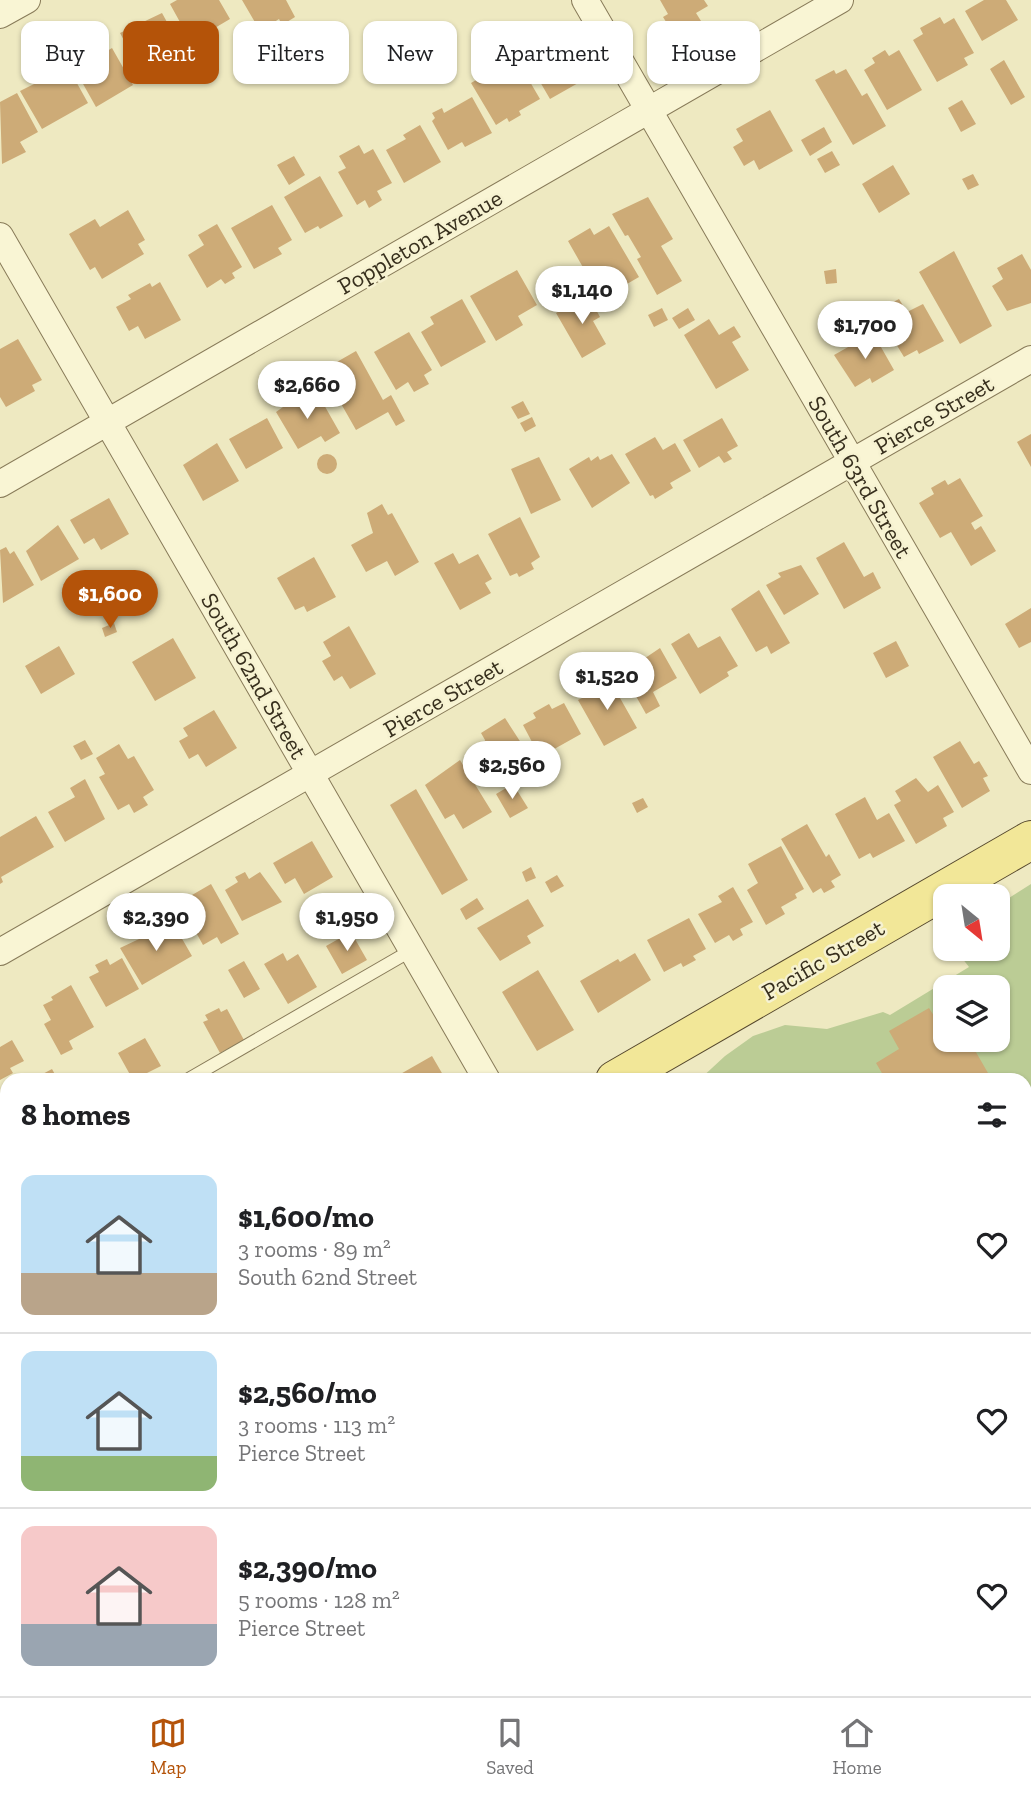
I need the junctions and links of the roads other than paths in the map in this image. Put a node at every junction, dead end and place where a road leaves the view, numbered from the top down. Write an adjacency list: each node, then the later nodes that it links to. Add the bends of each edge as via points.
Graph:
1 (27, 0): 4 (street)
2 (585, 0): 5 (street, South 63rd Street)
3 (841, 0): 5 (street, Poppleton Avenue)
4 (0, 15)
5 (649, 110): 8 (street, Poppleton Avenue); 9 (street, South 63rd Street)
6 (0, 236): 8 (street, South 62nd Street)
7 (1031, 359): 9 (street, Pierce Street)
8 (108, 421): 10 (street, Poppleton Avenue); 12 (street, South 62nd Street)
9 (851, 463): 11 (street, South 63rd Street); 12 (street, Pierce Street)
10 (0, 484)
11 (1031, 771)
12 (311, 774): 14 (street, South 62nd Street); 15 (street, Pierce Street)
13 (1031, 840): 18 (main road, Pacific Street)
14 (412, 950): 16 (lane); 17 (street, South 62nd Street)
15 (0, 952)
16 (199, 1073)
17 (483, 1073)
18 (627, 1073)

